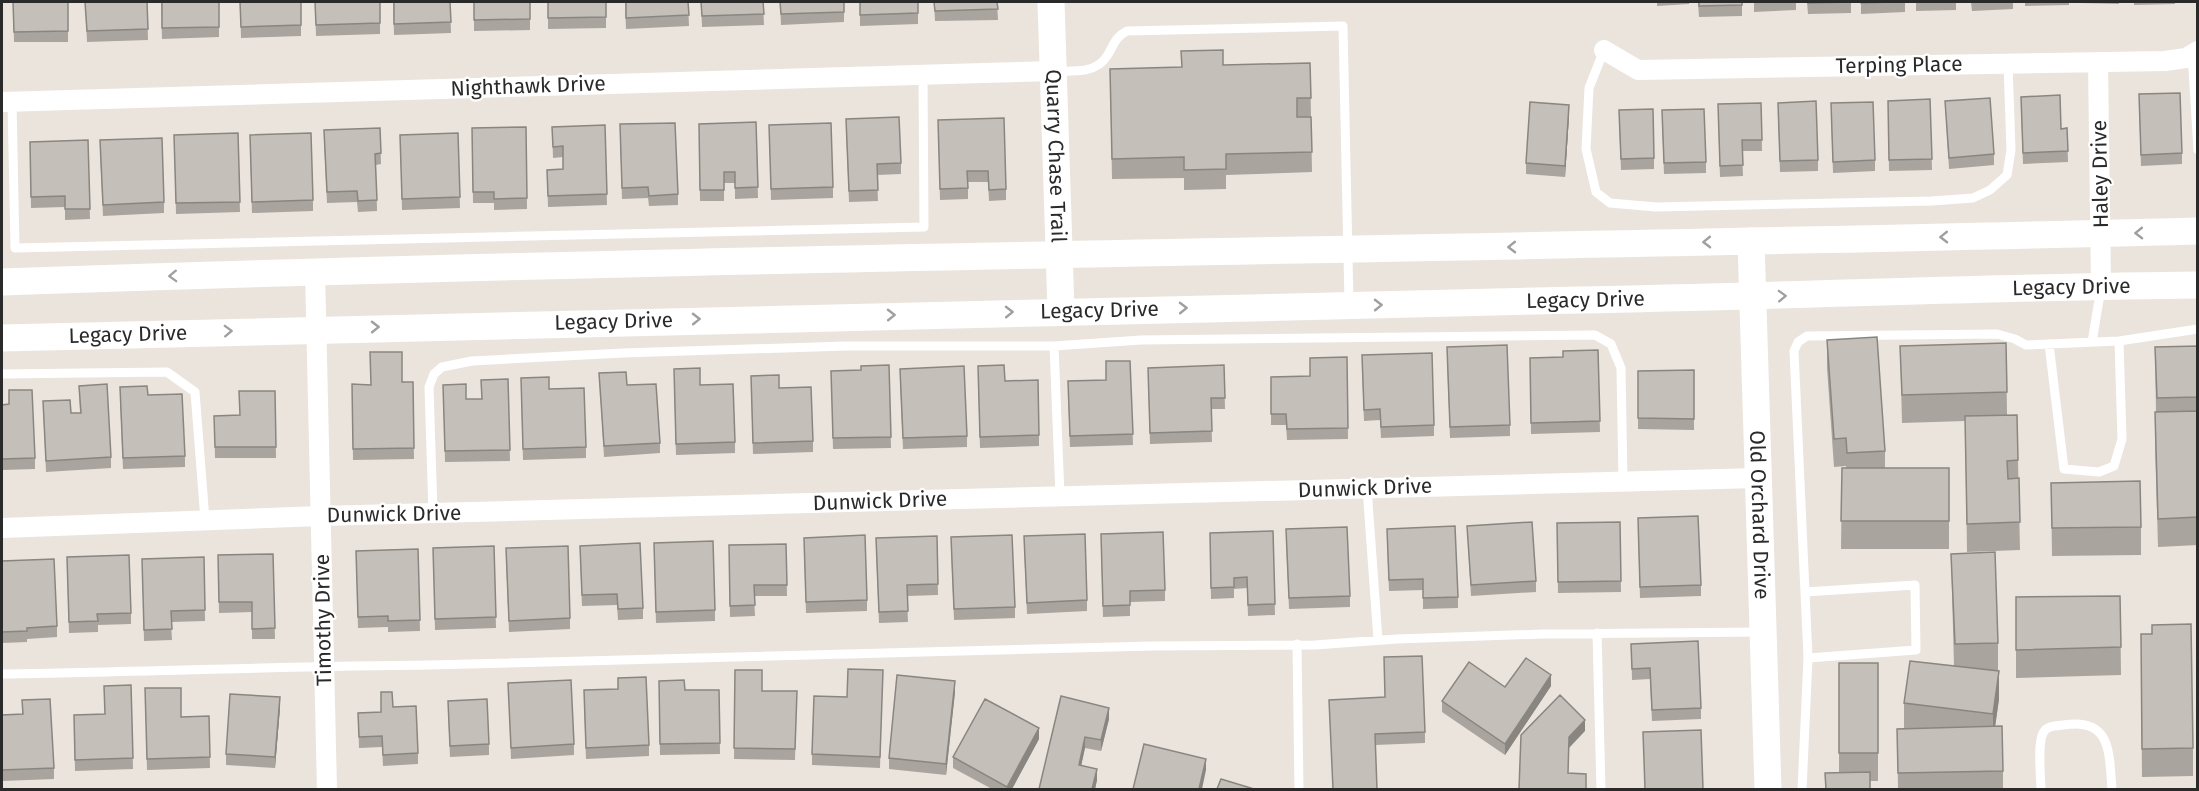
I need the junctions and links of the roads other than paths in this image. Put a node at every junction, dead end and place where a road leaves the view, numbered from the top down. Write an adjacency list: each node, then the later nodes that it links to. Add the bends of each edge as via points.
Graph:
1 (1052, 2): 6 (main road, Quarry Chase Trail)
2 (1604, 50): 5 (street, Terping Place, via 1638,70); 5 (lane, via 1588,98 1586,149 1596,192 1610,203 1656,207 1973,198 2007,175 2011,150)
3 (2195, 53): 4 (street, Terping Place, via 2165,61); 9 (lane)
4 (2098, 62): 5 (street, Terping Place); 11 (street, Haley Drive)
5 (2008, 63)
6 (1054, 71): 7 (street, Nighthawk Drive); 13 (lane, via 1099,65 1114,41 1127,31 1342,26); 14 (main road, Quarry Chase Trail)
7 (923, 74): 8 (street, Nighthawk Drive); 8 (lane, via 924,227 15,248)
8 (7, 102)
9 (2198, 150)
10 (2198, 231): 11 (main road, one-way to 11)
11 (2102, 234): 12 (main road, one-way to 12); 18 (street, Haley Drive)
12 (1751, 242): 13 (main road, one-way to 13); 19 (main road, Old Orchard Drive)
13 (1346, 251): 14 (main road); 20 (lane)
14 (1059, 256): 15 (main road); 21 (main road, Quarry Chase Trail)
15 (315, 271): 16 (main road, one-way to 16); 22 (street, Timothy Drive)
16 (2, 282)
17 (2198, 285): 18 (main road, Legacy Drive)
18 (2101, 286): 19 (main road, Legacy Drive, one-way to 18); 26 (lane)
19 (1752, 297): 20 (main road, Legacy Drive, one-way to 19); 30 (main road, Old Orchard Drive)
20 (1349, 305): 21 (main road, Legacy Drive, one-way to 20)
21 (1061, 310): 22 (main road, Legacy Drive, one-way to 21)
22 (316, 328): 24 (main road, Legacy Drive, one-way to 22); 35 (street, Timothy Drive)
23 (2198, 329): 25 (lane)
24 (2, 338)
25 (2119, 341): 26 (lane); 27 (lane, via 2122,439 2114,466 2099,472 2064,469)
26 (2092, 342): 27 (lane)
27 (2049, 344): 38 (lane, via 2026,345 1997,334 1807,336 1798,342 1794,351)
28 (1054, 346): 31 (lane, via 1152,340 1595,335 1611,344 1621,368); 33 (lane); 34 (lane, via 846,346 623,353 472,361 442,368 434,374 429,387)
29 (2, 374): 36 (lane, via 167,372 195,392)
30 (1758, 478): 31 (street, Dunwick Drive); 39 (main road, Old Orchard Drive)
31 (1623, 481): 32 (street, Dunwick Drive)
32 (1367, 488): 33 (street, Dunwick Drive); 41 (lane)
33 (1060, 496): 34 (street, Dunwick Drive)
34 (433, 513): 35 (street, Dunwick Drive)
35 (320, 516): 36 (street, Dunwick Drive); 44 (street, Timothy Drive)
36 (205, 520): 37 (street, Dunwick Drive)
37 (2, 528)
38 (1805, 592): 43 (lane); 43 (lane, via 1915,585 1916,650)
39 (1763, 632): 40 (lane); 49 (main road, Old Orchard Drive)
40 (1597, 633): 41 (lane); 48 (lane)
41 (1378, 640): 42 (lane)
42 (1296, 644): 44 (lane); 47 (lane)
43 (1808, 658): 50 (lane)
44 (324, 665): 45 (lane); 46 (street, Timothy Drive)
45 (2, 674)
46 (327, 789)
47 (1299, 789)
48 (1601, 789)
49 (1768, 789)
50 (1802, 789)
51 (2041, 789): 52 (lane, via 2044,731 2049,726 2073,723 2096,727 2105,738)
52 (2112, 789)

